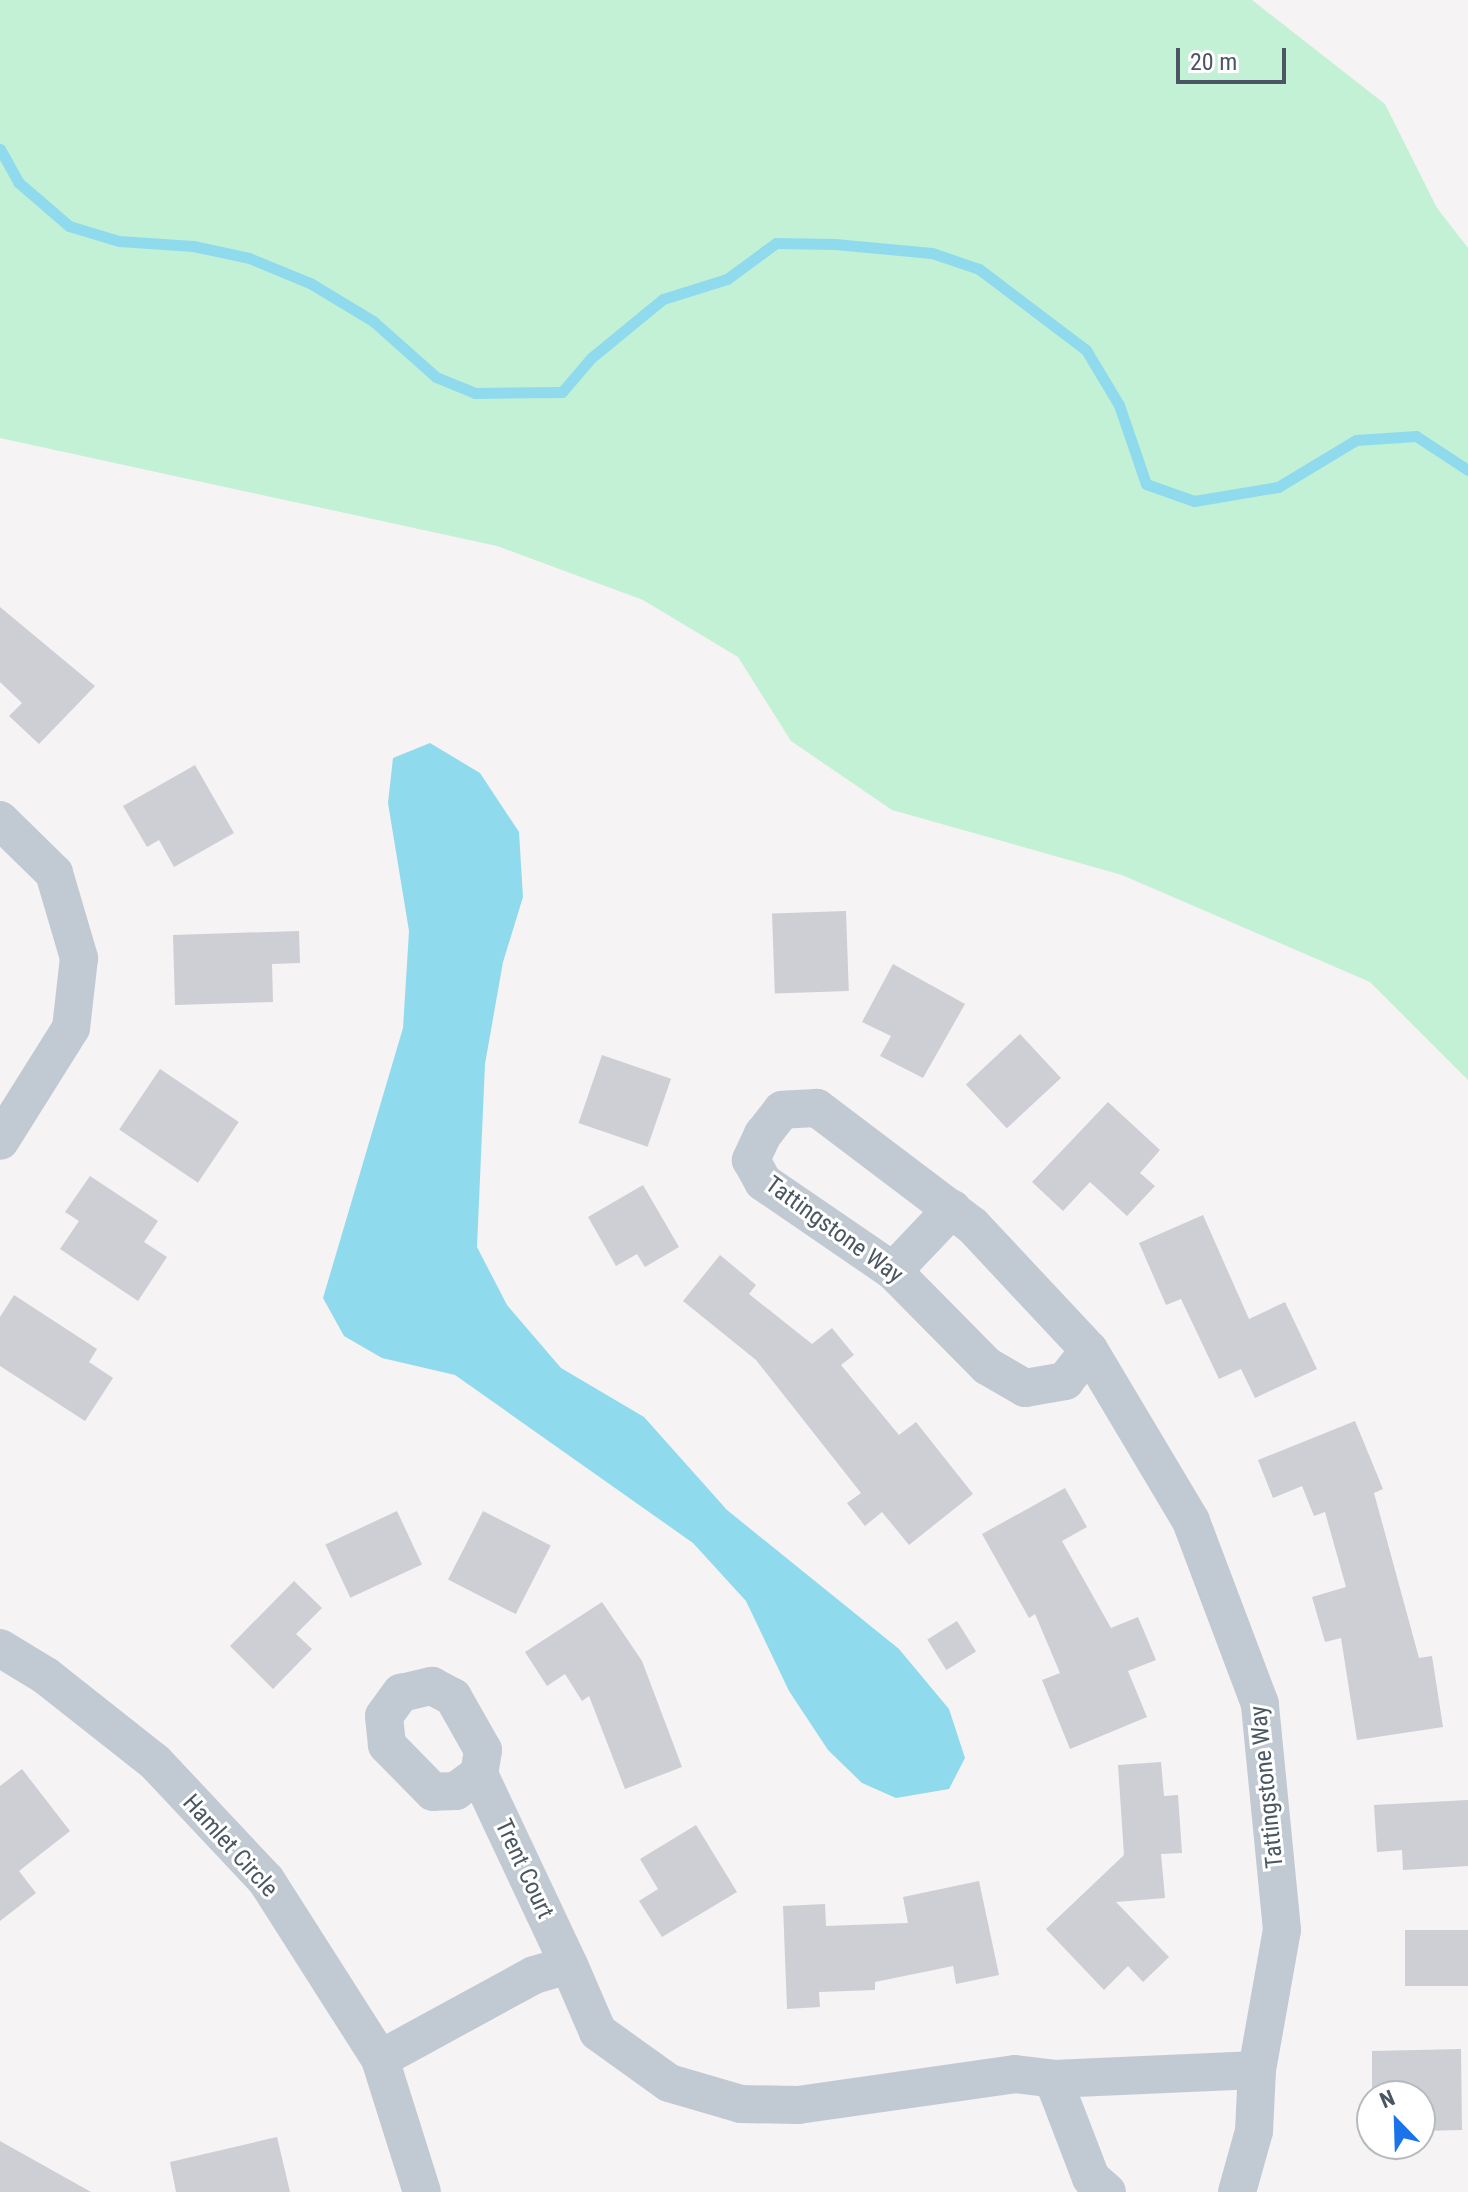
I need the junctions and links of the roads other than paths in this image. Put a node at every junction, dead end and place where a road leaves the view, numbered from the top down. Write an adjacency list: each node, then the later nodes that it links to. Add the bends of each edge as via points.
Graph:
1 (0, 820): 2 (street, via 54,873 79,958 71,1028)
2 (0, 1141)
3 (952, 1209): 4 (street); 4 (street, Tattingstone Way, via 817,1108 782,1110 751,1160 763,1182); 5 (street, Tattingstone Way)
4 (893, 1271): 5 (street, Tattingstone Way, via 987,1366 1025,1388 1065,1381)
5 (1089, 1350): 10 (street, Tattingstone Way, via 1191,1521 1260,1704 1282,1930)
6 (0, 1648): 9 (street, Hamlet Circle, via 46,1676 155,1762 266,1880)
7 (479, 1774): 8 (street, Trent Court)
8 (569, 1965): 9 (street, via 534,1975); 11 (street, via 598,2032 669,2083 741,2104 798,2105 1015,2074)
9 (380, 2059): 12 (street, Hamlet Circle)
10 (1257, 2070): 11 (street); 14 (street, Tattingstone Way, via 1254,2131)
11 (1053, 2079): 13 (street, via 1091,2178)
12 (422, 2192)
13 (1107, 2192)
14 (1237, 2192)

